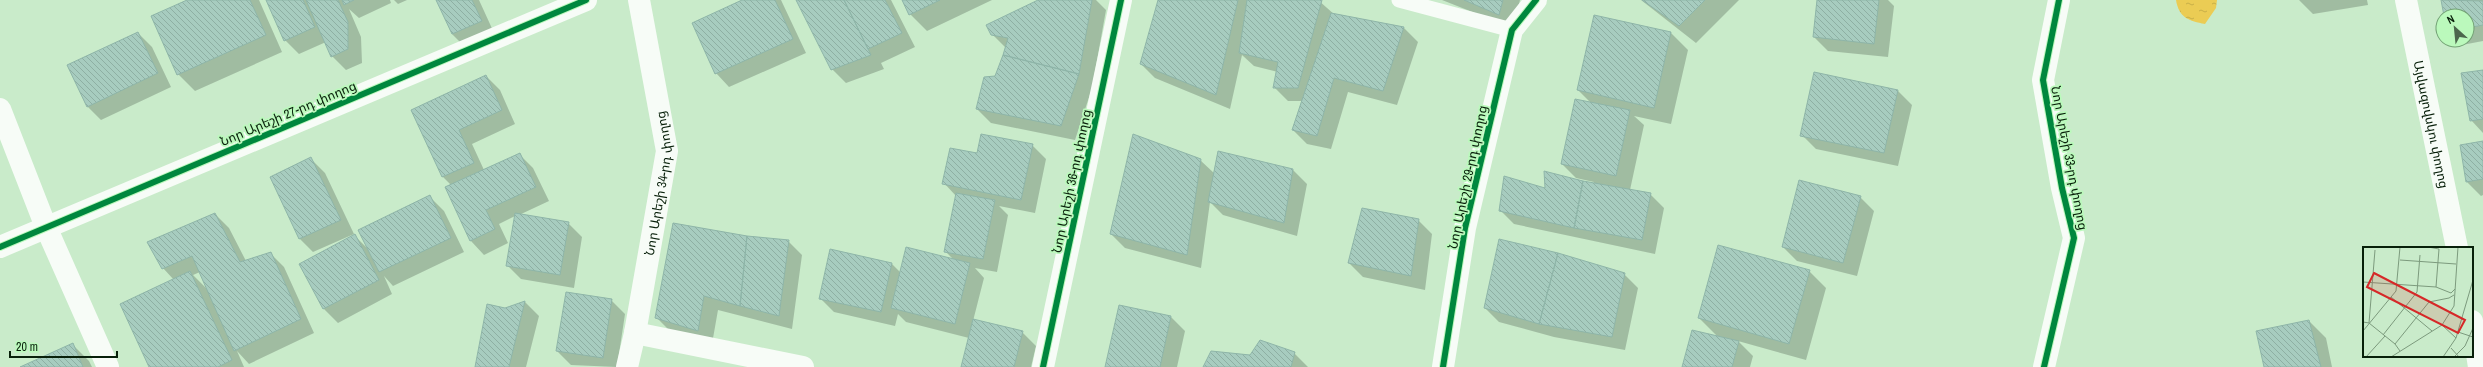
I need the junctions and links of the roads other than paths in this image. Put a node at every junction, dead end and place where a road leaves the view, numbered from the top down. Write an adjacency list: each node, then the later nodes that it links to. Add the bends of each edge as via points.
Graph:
1 (586, 0): 10 (street, Նոր Արեշի 27-րդ փողոց)
2 (639, 0): 13 (street, Նոր Արեշի 34-րդ փողոց, via 667,151)
3 (1121, 0): 18 (street, Նոր Արեշի 36-րդ փողոց)
4 (1399, 0): 8 (lane)
5 (1536, 0): 8 (street, Նոր Արեշի 29-րդ փողոց)
6 (2058, 0): 20 (street, Նոր Արեշի 33-րդ փողոց, via 2044,80 2062,188 2074,238)
7 (2406, 0): 11 (street, Այվազովսկու փողոց)
8 (1512, 30): 19 (street, Նոր Արեշի 29-րդ փողոց, via 1465,228)
9 (0, 109): 10 (street)
10 (46, 228): 12 (street, Նոր Արեշի 27-րդ փողոց); 15 (street)
11 (2457, 247)
12 (0, 248)
13 (635, 333): 16 (street, Նոր Արեշի 34-րդ փողոց); 17 (street)
14 (2477, 334): 21 (street)
15 (108, 367)
16 (627, 367)
17 (803, 367)
18 (1043, 367)
19 (1442, 367)
20 (2044, 367)
21 (2479, 367)

